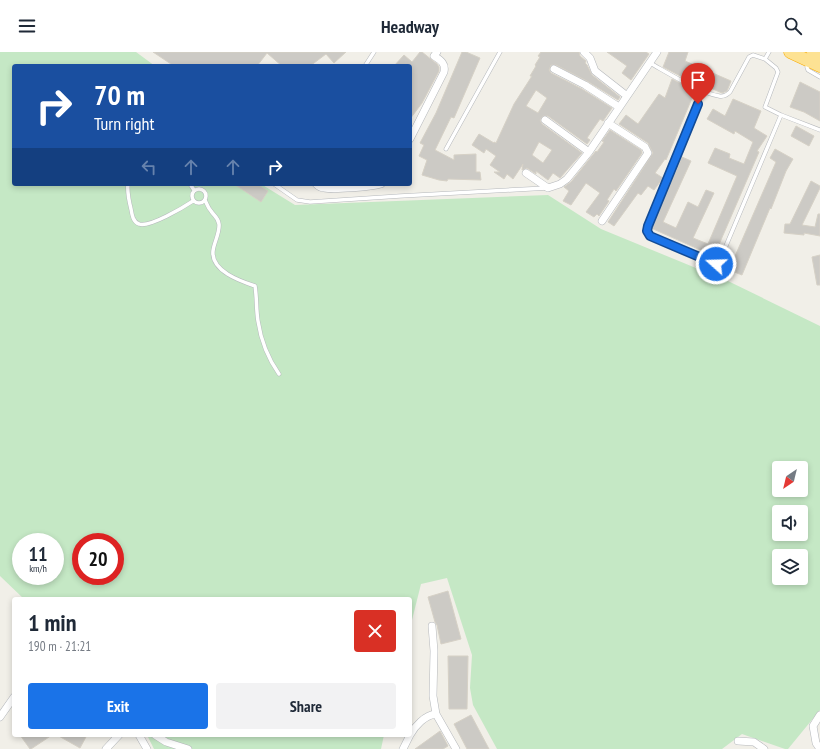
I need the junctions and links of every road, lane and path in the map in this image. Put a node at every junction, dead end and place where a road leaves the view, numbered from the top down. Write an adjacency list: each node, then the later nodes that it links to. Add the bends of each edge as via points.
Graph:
1 (374, 52): 13 (lane)
2 (427, 52): 8 (street)
3 (500, 52): 24 (lane)
4 (584, 52): 17 (street, via 590,58 595,71)
5 (657, 52): 12 (street)
6 (769, 52): 10 (lane)
7 (790, 52): 11 (highway)
8 (436, 54): 23 (street, via 444,63 444,72)
9 (820, 55): 11 (highway)
10 (765, 59): 16 (lane, via 753,55 749,57 727,95 719,96); 19 (lane, via 778,72 765,106)
11 (814, 60): 15 (lane, via 807,68)
12 (650, 63): 16 (lane); 17 (street)
13 (366, 64)
14 (554, 69): 18 (street)
15 (820, 77)
16 (703, 91): 19 (lane, via 647,231 650,236 716,264 720,260)
17 (626, 96): 18 (street)
18 (619, 107): 21 (street)
19 (781, 115): 22 (lane)
20 (545, 120): 25 (street)
21 (608, 123): 25 (street); 36 (street, via 646,148 648,153)
22 (820, 130)
23 (412, 135)
24 (446, 149)
25 (589, 152): 32 (street, via 567,179)
26 (526, 173): 32 (street)
27 (128, 186): 35 (lane, via 133,219 139,224 145,225 167,216)
28 (191, 186): 33 (lane)
29 (277, 186): 32 (lane, via 297,200 310,202)
30 (318, 186): 31 (street, via 326,189)
31 (372, 186)
32 (548, 188)
33 (194, 190): 34 (lane, via 200,188 205,192); 35 (lane)
34 (205, 200): 35 (lane, via 199,203); 37 (lane, via 210,211 218,218 219,225 213,252 216,264 236,279 255,286 262,341 269,359)
35 (193, 201)
36 (602, 221)
37 (279, 374)
38 (432, 626): 40 (street, via 433,696)
39 (12, 700): 42 (street)
40 (436, 714): 43 (street, via 428,716); 54 (street)
41 (820, 715): 49 (street, via 813,726 816,743)
42 (0, 717)
43 (412, 732)
44 (117, 737): 50 (street)
45 (140, 737): 51 (street)
46 (158, 737): 52 (street)
47 (409, 737): 53 (street)
48 (738, 741): 55 (street, via 754,742)
49 (820, 748)
50 (106, 749)
51 (147, 749)
52 (188, 749)
53 (403, 749)
54 (456, 749)
55 (764, 749)

